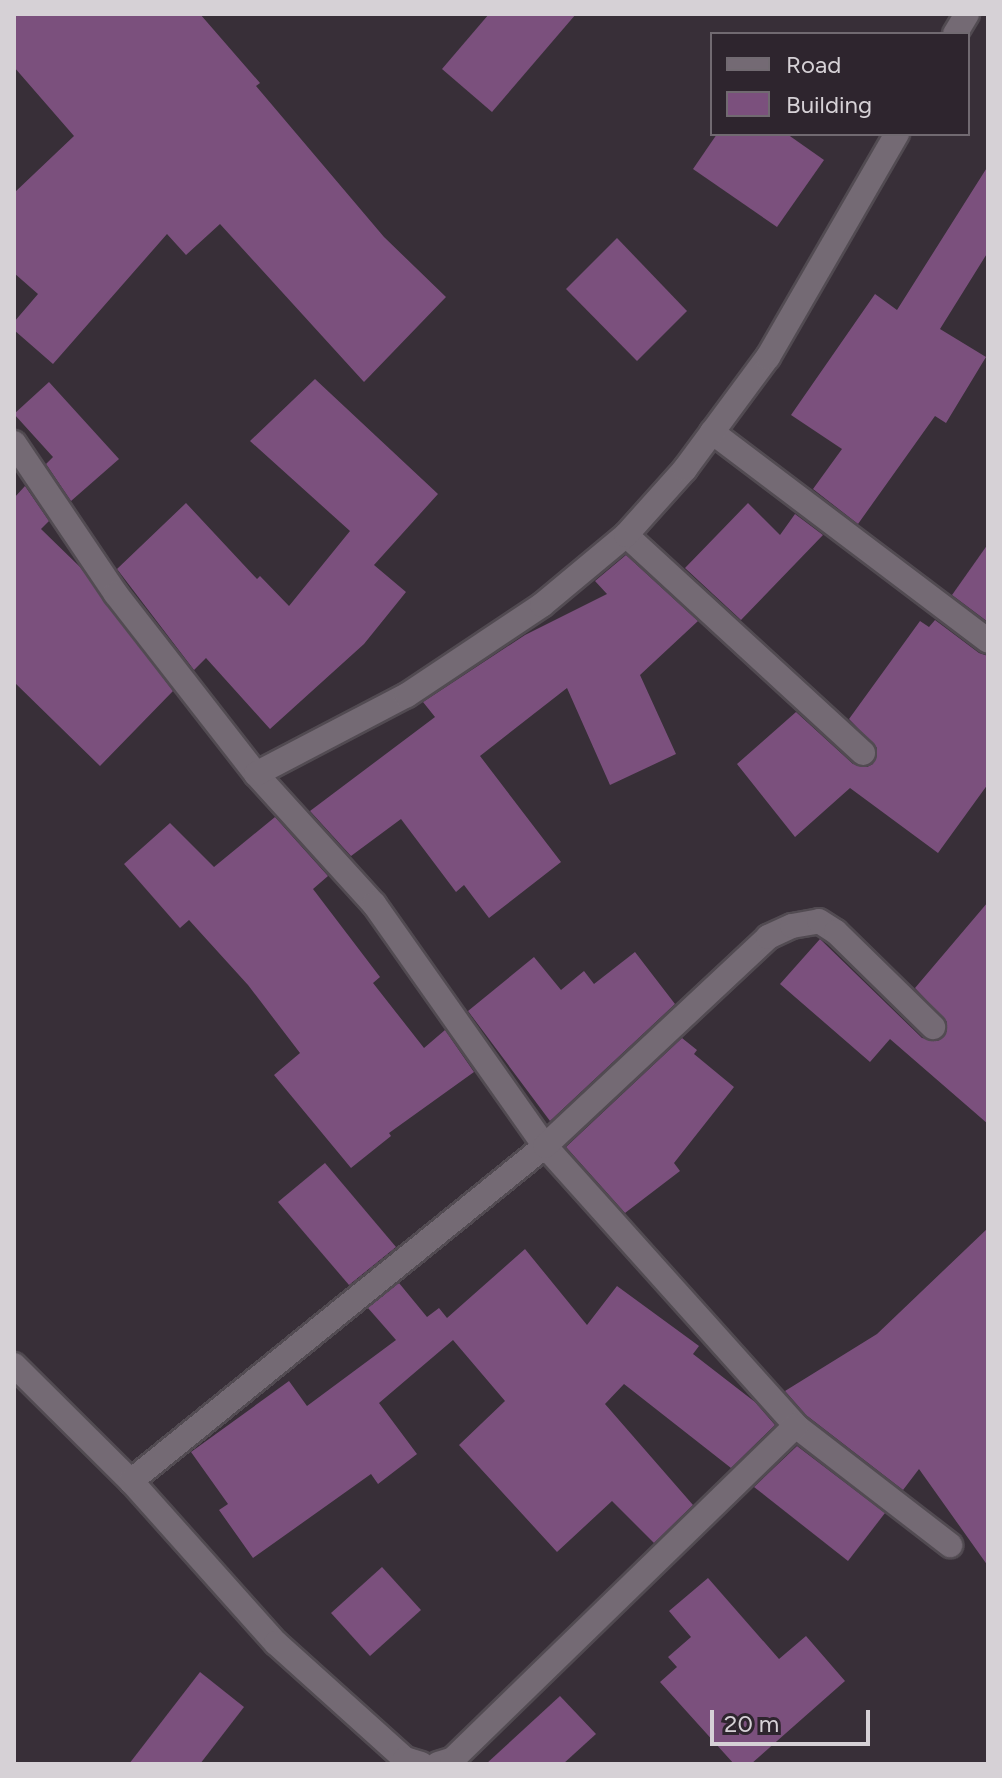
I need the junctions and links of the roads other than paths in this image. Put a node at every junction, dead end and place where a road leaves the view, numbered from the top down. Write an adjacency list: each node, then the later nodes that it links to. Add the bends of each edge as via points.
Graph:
1 (967, 14): 2 (street)
2 (956, 32)
3 (896, 136): 4 (street, via 768,357)
4 (712, 432): 6 (street); 7 (street)
5 (14, 443): 9 (street, via 116,594)
6 (626, 535): 8 (street); 9 (street, via 542,605 407,695)
7 (988, 641)
8 (863, 753)
9 (256, 774): 11 (street, via 374,904)
10 (933, 1027): 11 (street, via 836,932 819,921 792,926 768,937)
11 (545, 1146): 13 (street); 14 (street)
12 (14, 1365): 14 (street)
13 (796, 1426): 15 (street); 17 (street, via 453,1759)
14 (131, 1481): 16 (street, via 276,1643 405,1759)
15 (950, 1545)
16 (421, 1764)
17 (438, 1764)

